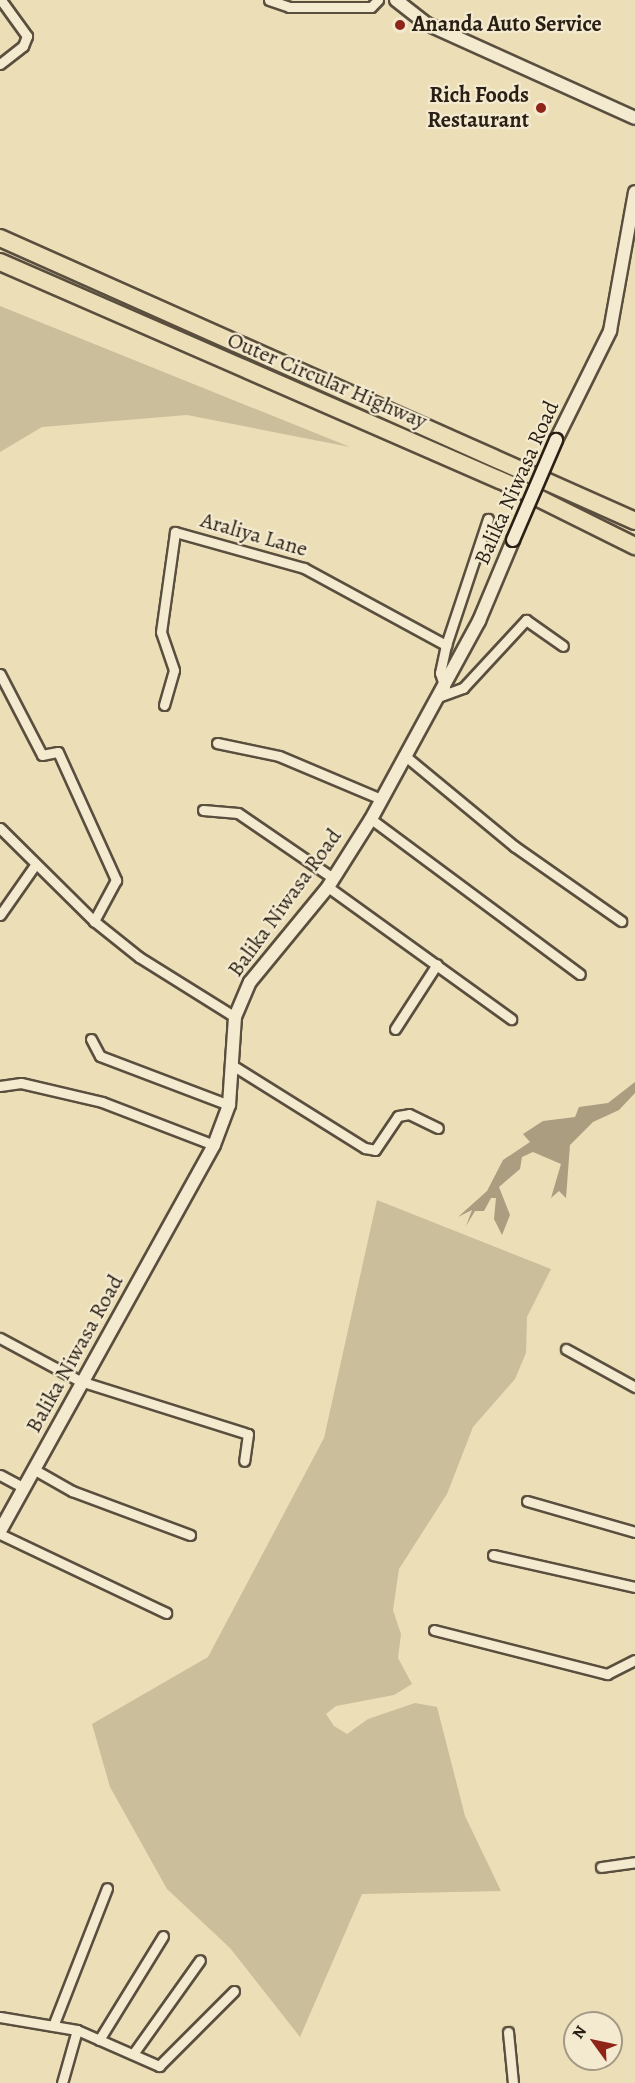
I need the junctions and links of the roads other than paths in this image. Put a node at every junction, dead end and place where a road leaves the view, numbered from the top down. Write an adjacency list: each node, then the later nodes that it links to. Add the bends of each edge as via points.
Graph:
1 (1, 0): 5 (street, via 27,36 23,46)
2 (269, 0): 3 (street, via 289,7 371,7)
3 (378, 0)
4 (396, 0): 6 (street, via 427,24)
5 (0, 64)
6 (635, 118)
7 (635, 192): 16 (street, Balika Niwasa Road, bridge, via 610,331)
8 (0, 238): 11 (highway, Outer Circular Highway)
9 (0, 262): 12 (highway, Outer Circular Highway, via 518,488)
10 (488, 519): 13 (street)
11 (635, 521)
12 (635, 546)
13 (446, 645): 16 (street, via 440,673); 17 (street, Araliya Lane, via 304,568 175,532 161,632 174,670)
14 (563, 646): 16 (street, via 526,620 463,688)
15 (0, 674): 27 (street, via 42,755 58,752 116,880)
16 (441, 692): 19 (street, Balika Niwasa Road)
17 (164, 705)
18 (217, 743): 20 (street, via 279,756)
19 (404, 755): 20 (street, Balika Niwasa Road); 28 (street, via 514,846)
20 (381, 799): 22 (street, Balika Niwasa Road)
21 (203, 810): 25 (street, via 238,813)
22 (371, 819): 25 (street, Balika Niwasa Road); 30 (street)
23 (0, 828): 24 (street)
24 (35, 864): 26 (street); 27 (street)
25 (331, 882): 29 (street); 31 (street, Balika Niwasa Road, via 250,982)
26 (0, 915)
27 (94, 921): 31 (street, via 139,957)
28 (621, 921)
29 (437, 964): 32 (street); 33 (street)
30 (580, 974)
31 (235, 1017): 35 (street, Balika Niwasa Road)
32 (511, 1019)
33 (395, 1029)
34 (91, 1039): 37 (street, via 100,1056)
35 (232, 1065): 37 (street, Balika Niwasa Road); 38 (street, via 365,1148 375,1150 398,1116 409,1114)
36 (0, 1084): 39 (street, via 21,1083 102,1102)
37 (229, 1105): 39 (street, Balika Niwasa Road)
38 (438, 1128)
39 (214, 1145): 42 (street, Balika Niwasa Road)
40 (0, 1338): 42 (street)
41 (566, 1349): 43 (street)
42 (80, 1380): 44 (street, via 248,1434); 45 (street, Balika Niwasa Road)
43 (635, 1387)
44 (244, 1461)
45 (35, 1470): 47 (street, Balika Niwasa Road); 51 (street, via 72,1491)
46 (0, 1475): 47 (street)
47 (23, 1487): 50 (street, Balika Niwasa Road)
48 (527, 1501): 49 (street)
49 (635, 1532)
50 (0, 1533): 54 (street)
51 (190, 1535)
52 (493, 1555): 53 (street)
53 (635, 1587)
54 (166, 1613)
55 (434, 1630): 56 (street, via 607,1674)
56 (635, 1660)
57 (635, 1862): 58 (street)
58 (601, 1866)
59 (107, 1888): 64 (street)
60 (163, 1935): 67 (street)
61 (200, 1960): 68 (street)
62 (234, 1991): 68 (street, via 159,2066)
63 (0, 2017): 64 (street)
64 (53, 2026): 65 (street)
65 (77, 2030): 67 (street); 69 (street)
66 (508, 2032): 70 (street)
67 (99, 2040): 68 (street)
68 (133, 2054)
69 (62, 2083)
70 (513, 2083)

